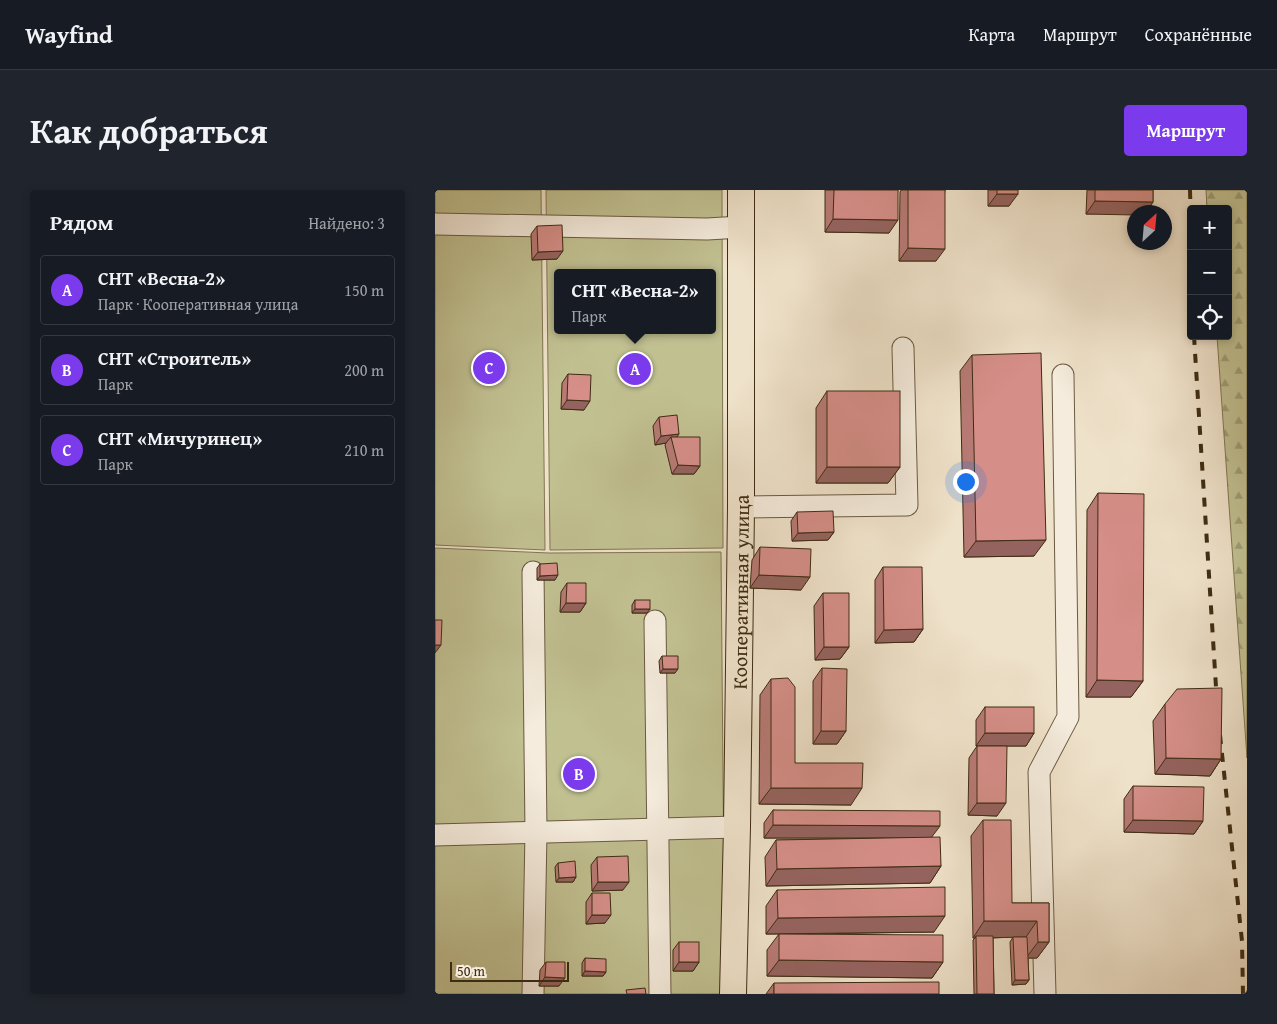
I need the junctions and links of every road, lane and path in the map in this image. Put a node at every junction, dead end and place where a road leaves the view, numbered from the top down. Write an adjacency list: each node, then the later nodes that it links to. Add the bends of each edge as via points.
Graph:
1 (741, 190): 3 (main road, Кооперативная улица)
2 (435, 224): 3 (lane)
3 (741, 227): 6 (main road, Кооперативная улица)
4 (903, 348): 6 (lane, via 907,506)
5 (1063, 375): 16 (lane, via 1067,717 1039,772)
6 (741, 507): 9 (main road, Кооперативная улица)
7 (533, 572): 11 (lane)
8 (655, 621): 10 (lane)
9 (737, 827): 10 (lane); 13 (main road, Кооперативная улица)
10 (659, 830): 11 (lane); 15 (lane)
11 (537, 832): 12 (lane); 14 (lane)
12 (435, 835)
13 (735, 991)
14 (533, 994)
15 (660, 994)
16 (1045, 994)

